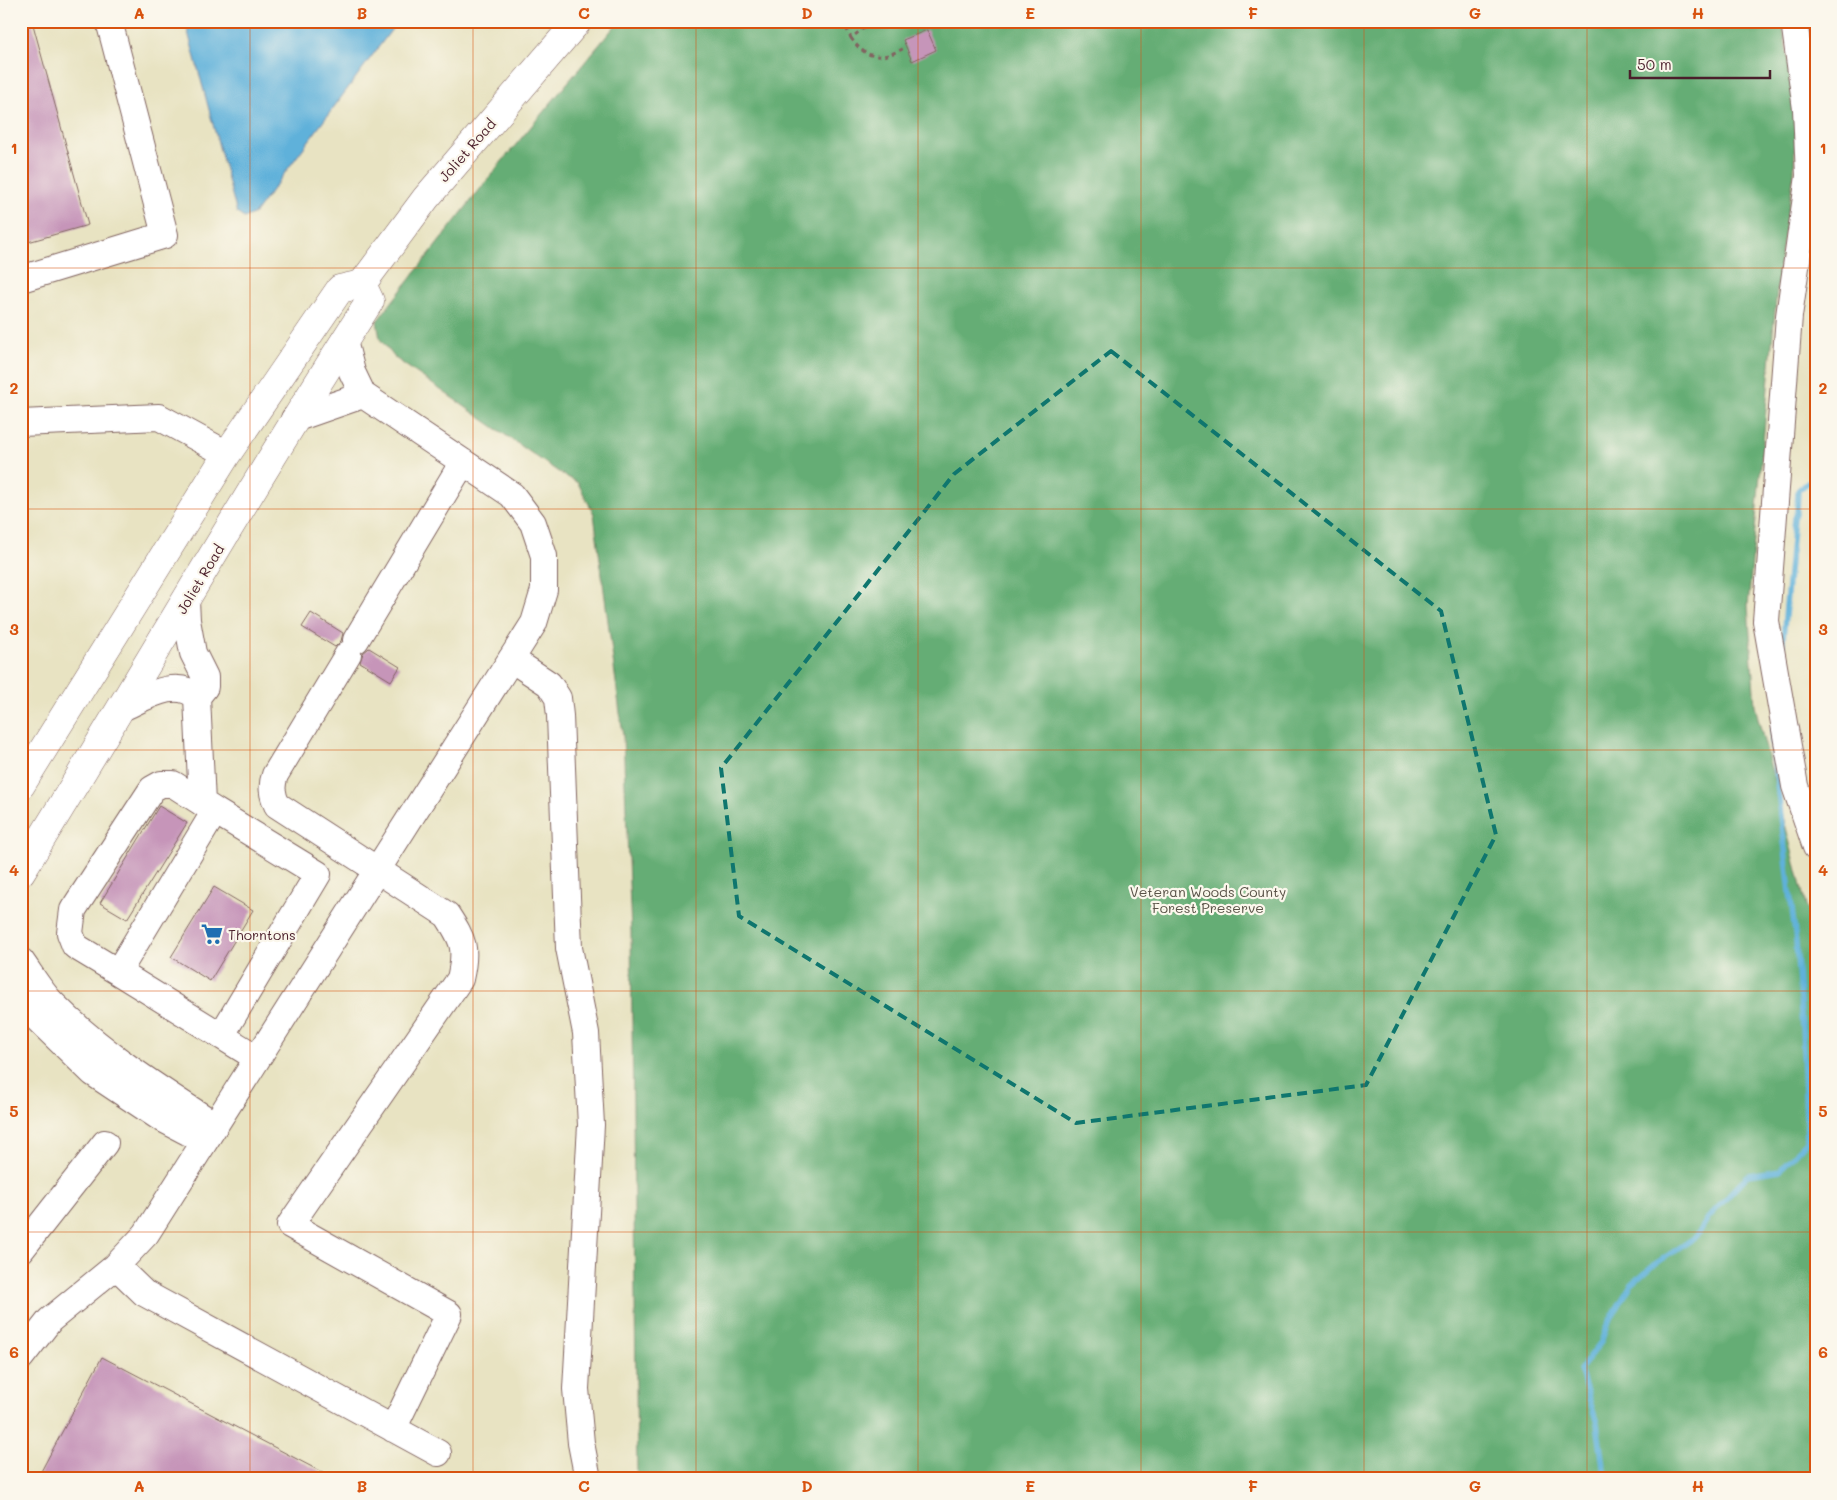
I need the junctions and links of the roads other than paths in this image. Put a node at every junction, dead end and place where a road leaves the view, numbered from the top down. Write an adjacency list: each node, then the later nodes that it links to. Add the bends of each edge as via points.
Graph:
1 (109, 21): 5 (lane, via 165,236)
2 (578, 21): 6 (main road, Joliet Road, via 426,198)
3 (1794, 21): 4 (lane, via 1806,109)
4 (1809, 221): 19 (lane, via 1790,316 1766,621 1795,786)
5 (21, 280)
6 (362, 284): 7 (main road, Joliet Road, via 370,301); 11 (main road, via 340,289)
7 (344, 341): 8 (lane, via 352,372); 9 (main road, Joliet Road)
8 (363, 395): 9 (lane); 12 (lane)
9 (294, 419): 13 (main road, Joliet Road)
10 (21, 423): 11 (lane, via 159,417)
11 (227, 454): 17 (main road)
12 (463, 462): 14 (lane, via 512,495 533,523 544,556 544,590 534,623); 20 (lane, via 272,783 277,806)
13 (186, 601): 15 (lane, via 193,653 206,677 205,687); 16 (main road, Joliet Road)
14 (511, 659): 20 (lane); 34 (lane, via 549,684 558,698 560,716 569,948 586,1033 591,1125 576,1389)
15 (197, 697): 16 (lane, via 190,690 170,688); 18 (lane)
16 (122, 708): 21 (main road, Joliet Road)
17 (21, 785)
18 (208, 807): 23 (lane); 23 (lane, via 173,784 161,784 152,789 73,910 70,933 75,946); 25 (lane, via 318,874)
19 (1816, 847)
20 (376, 871): 26 (lane); 32 (lane, via 447,915 461,937 465,958 460,980 290,1225 448,1314)
21 (21, 872)
22 (21, 961): 27 (lane, via 52,1003 92,1040)
23 (118, 972): 25 (lane)
24 (21, 1003): 27 (lane, via 93,1073 159,1117)
25 (221, 1036): 26 (lane)
26 (258, 1058): 27 (lane)
27 (210, 1133): 30 (lane, via 146,1234)
28 (104, 1143): 29 (lane)
29 (21, 1250)
30 (116, 1266): 31 (lane, via 50,1320); 32 (lane, via 144,1293)
31 (21, 1357)
32 (393, 1429): 33 (lane)
33 (438, 1453)
34 (588, 1479)

